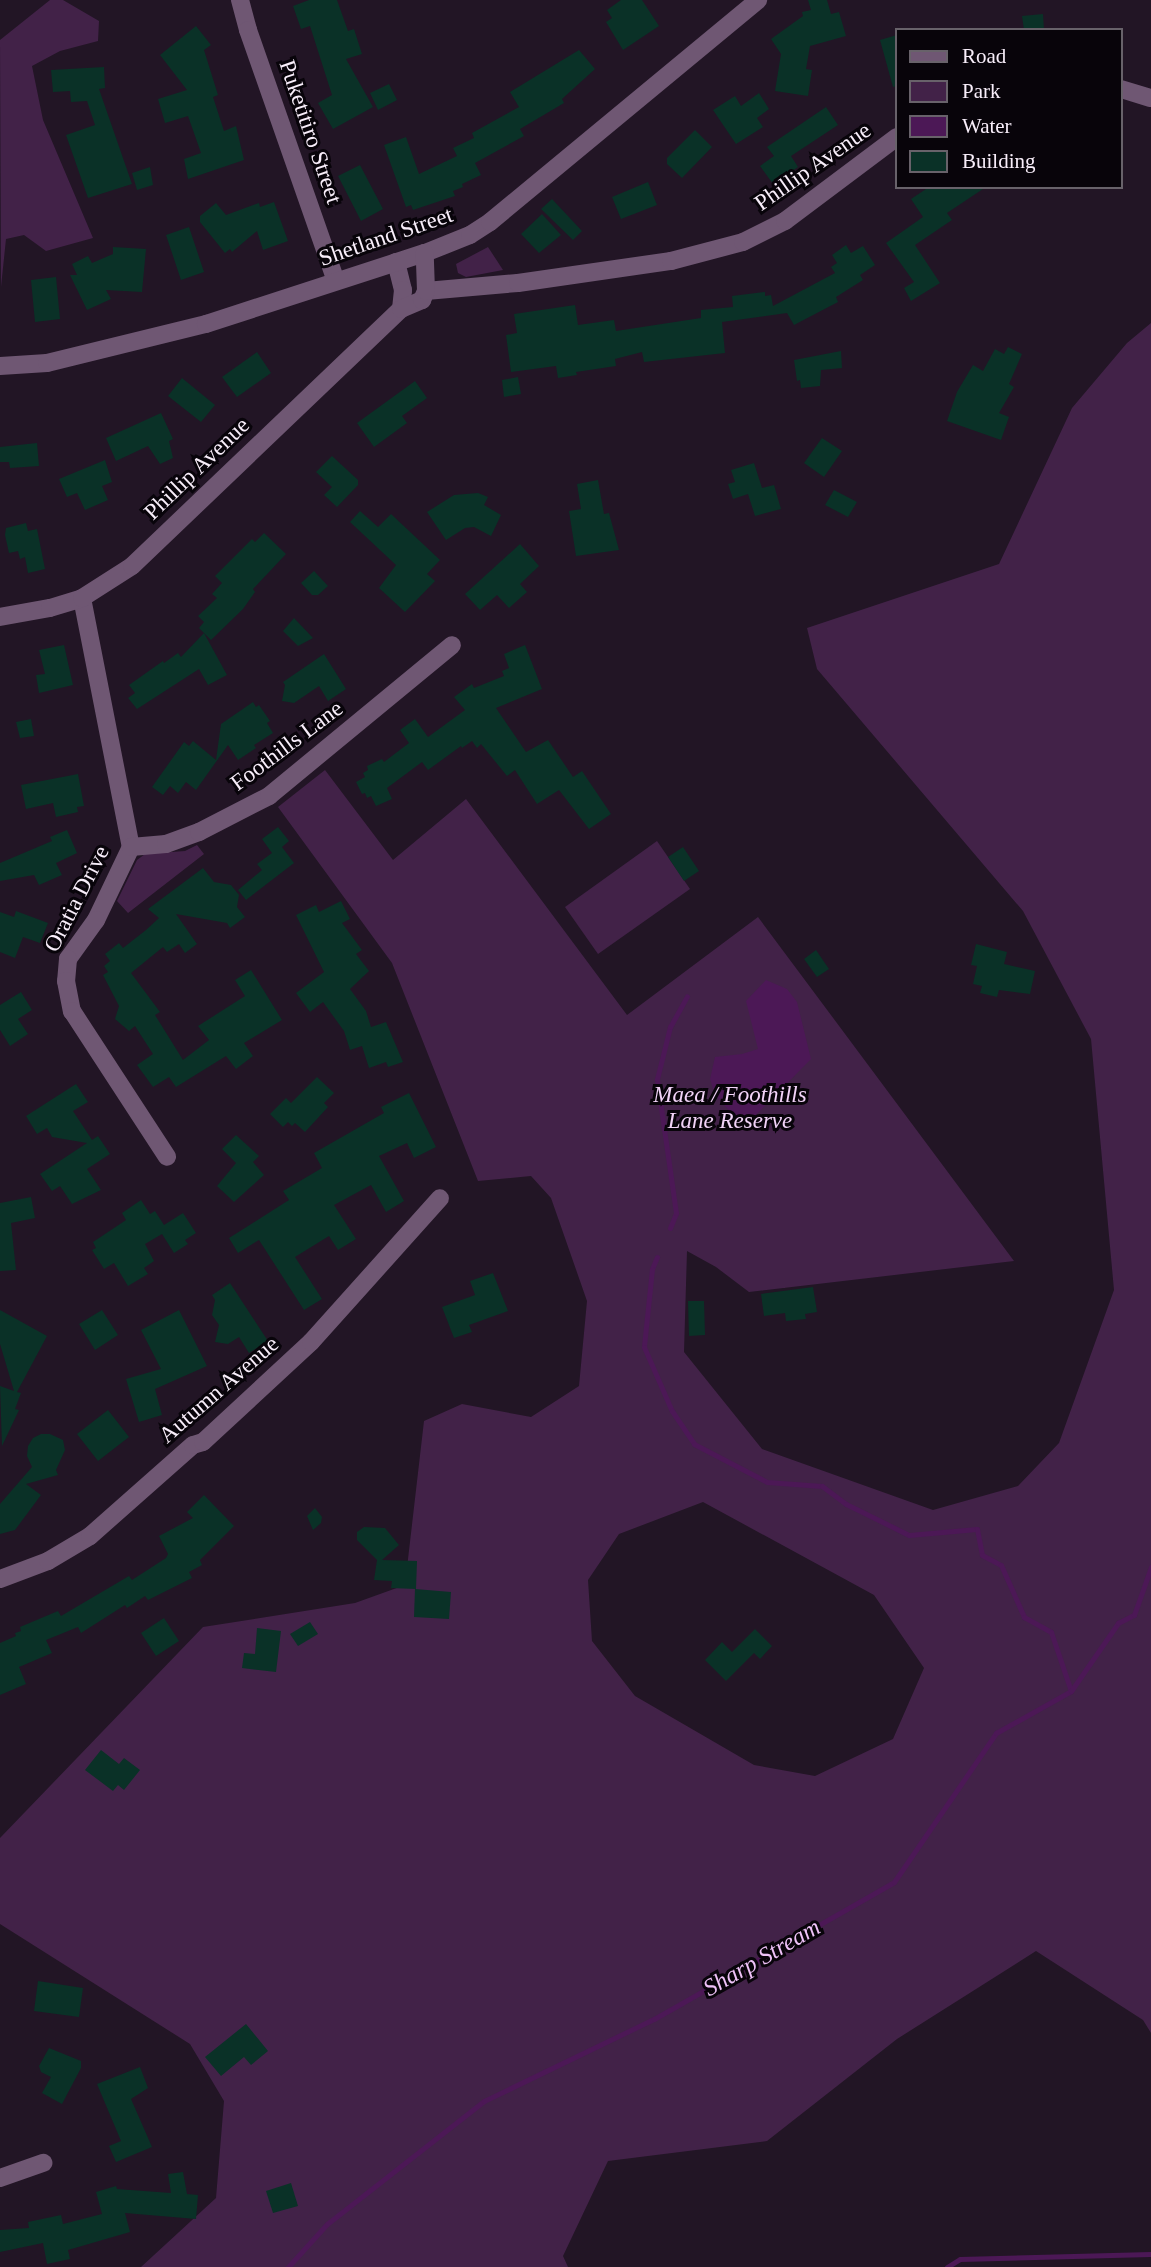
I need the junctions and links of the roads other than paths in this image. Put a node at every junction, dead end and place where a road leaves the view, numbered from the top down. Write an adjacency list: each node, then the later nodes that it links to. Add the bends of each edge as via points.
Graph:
1 (240, 0): 8 (street, Puketitiro Street)
2 (758, 0): 6 (street, Shetland Street, via 490,222)
3 (1123, 90): 4 (street)
4 (1151, 98)
5 (895, 138): 9 (street, Phillip Avenue, via 785,221 743,242 671,261)
6 (425, 253): 7 (street, Shetland Street); 9 (street)
7 (396, 262): 8 (street, Shetland Street); 10 (street, via 403,289)
8 (336, 281): 11 (street, Shetland Street, via 206,324 47,363)
9 (426, 291): 10 (street, Phillip Avenue, via 422,300)
10 (401, 309): 12 (street, Phillip Avenue, via 132,566)
11 (0, 366)
12 (82, 598): 13 (street, Phillip Avenue); 15 (street, Oratia Drive)
13 (0, 617)
14 (452, 645): 15 (street, Foothills Lane, via 268,796 188,836 166,844)
15 (131, 847): 16 (street, Oratia Drive, via 96,920 68,959 66,981 72,1012)
16 (167, 1157)
17 (440, 1198): 18 (street, Autumn Avenue, via 311,1342 203,1442 193,1445 90,1536 48,1561)
18 (0, 1579)
19 (43, 2162): 20 (street)
20 (0, 2178)

